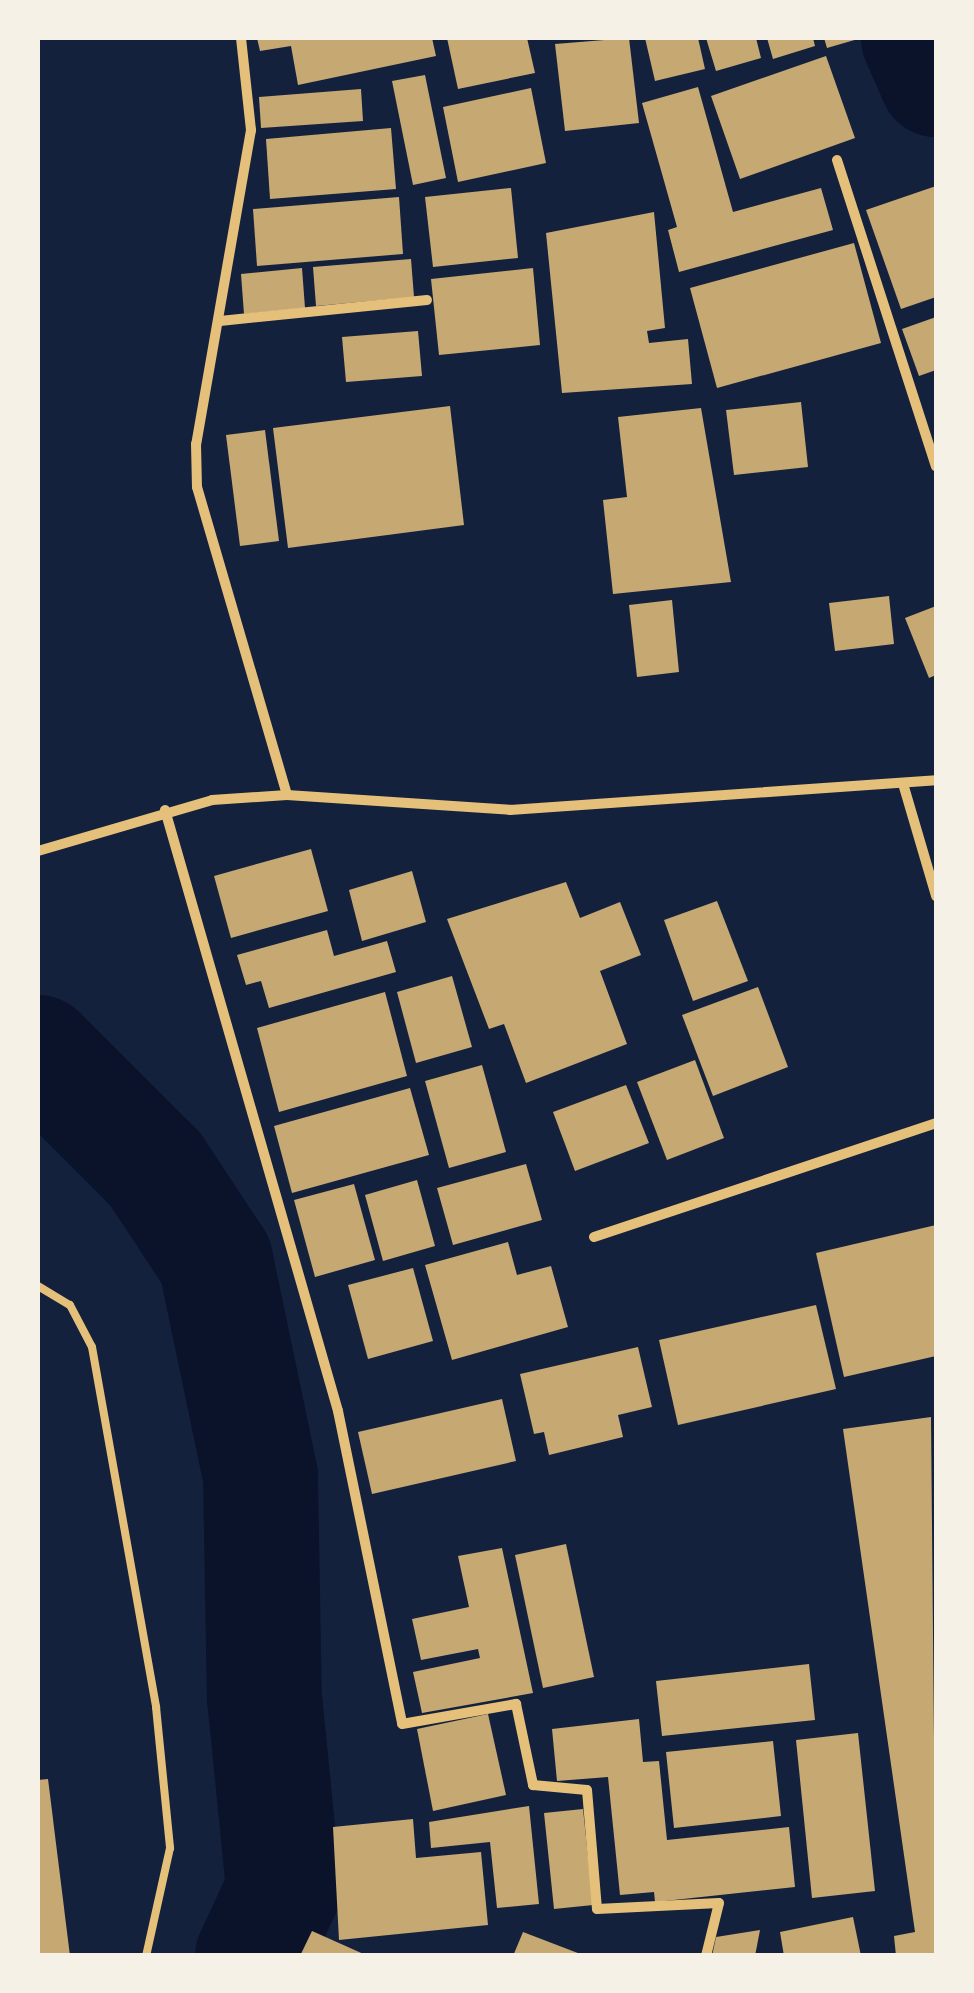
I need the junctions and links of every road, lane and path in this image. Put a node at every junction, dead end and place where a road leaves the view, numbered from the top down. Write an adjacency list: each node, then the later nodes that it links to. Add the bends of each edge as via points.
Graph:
1 (241, 38): 4 (street, via 250,130)
2 (837, 160): 5 (street)
3 (426, 300): 4 (street)
4 (220, 321): 8 (street, via 197,487)
5 (936, 466)
6 (936, 780): 7 (street)
7 (904, 787): 8 (street, via 510,810); 11 (street)
8 (287, 794): 9 (street)
9 (164, 810): 10 (street); 16 (street, via 338,1411 402,1724 516,1704 533,1784 587,1790 597,1909 719,1902)
10 (38, 852)
11 (936, 896)
12 (936, 1123): 13 (street)
13 (594, 1237)
14 (38, 1286): 15 (lane, via 70,1305 92,1346 156,1707 170,1848)
15 (146, 1956)
16 (706, 1956)

